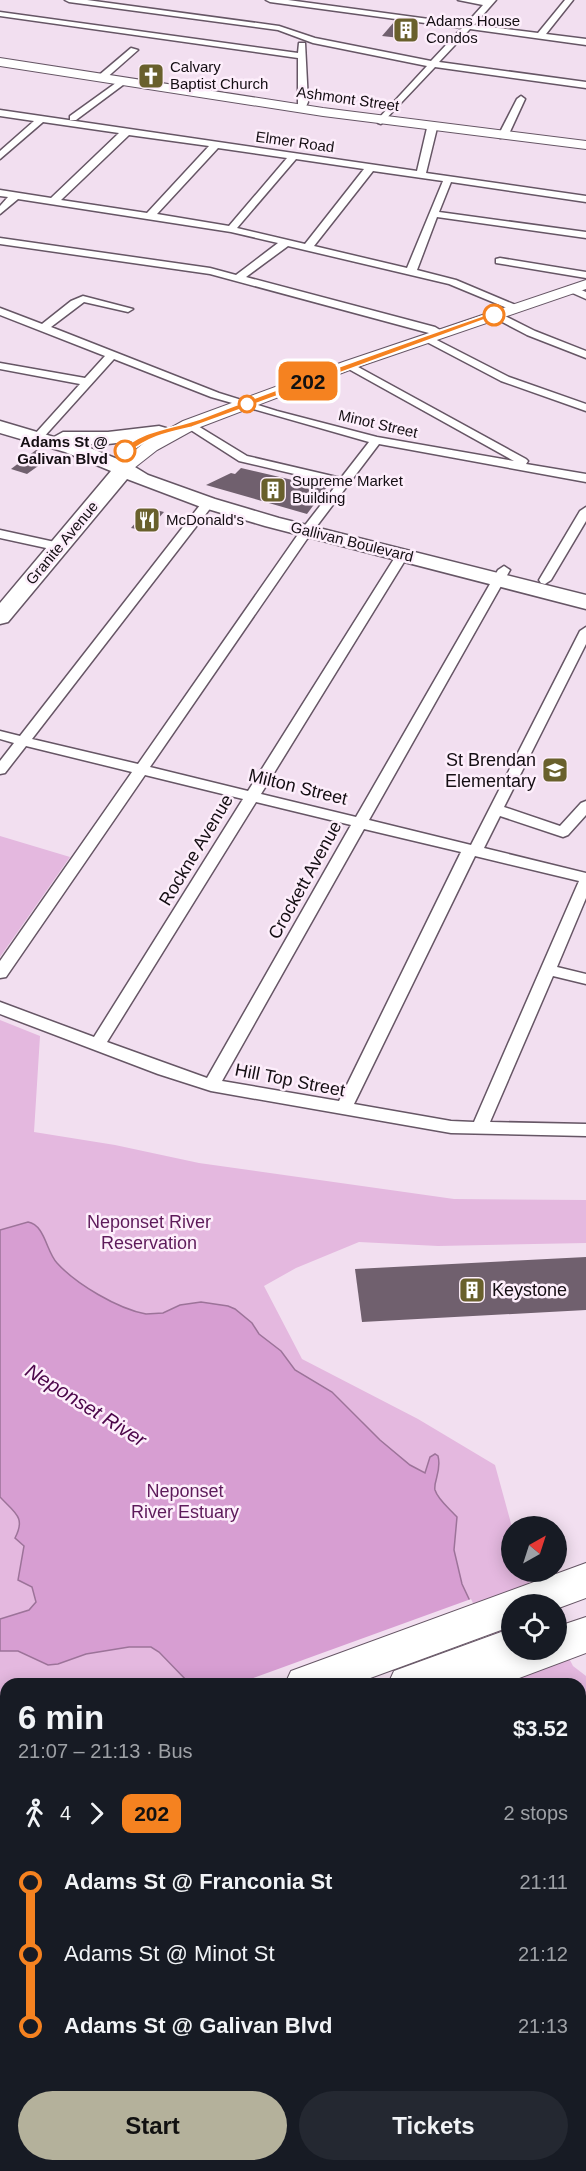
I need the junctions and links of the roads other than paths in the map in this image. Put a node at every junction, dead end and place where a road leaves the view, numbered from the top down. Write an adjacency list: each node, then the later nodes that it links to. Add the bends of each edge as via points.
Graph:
1 (69, 0): 8 (street, via 279,28)
2 (270, 0): 7 (street)
3 (462, 0): 5 (street)
4 (569, 0): 9 (street)
5 (490, 2): 7 (street)
6 (0, 14): 12 (street)
7 (470, 27): 9 (street); 14 (street)
8 (302, 36): 12 (street); 14 (street)
9 (540, 36): 10 (street)
10 (586, 42)
11 (134, 50): 15 (street)
12 (301, 56): 19 (street, via 304,102)
13 (3, 64): 15 (main road, Ashmont Street)
14 (434, 65): 17 (street); 23 (street)
15 (102, 78): 16 (main road, Ashmont Street)
16 (123, 82): 19 (main road, Ashmont Street); 21 (street)
17 (586, 85)
18 (521, 99): 26 (street)
19 (300, 109): 23 (main road, Ashmont Street)
20 (0, 113): 22 (street, Elmer Road)
21 (73, 118)
22 (41, 119): 25 (street, Elmer Road); 29 (street)
23 (381, 121): 24 (main road, Ashmont Street)
24 (432, 128): 26 (main road, Ashmont Street); 32 (street)
25 (126, 132): 28 (street, Elmer Road); 37 (street)
26 (503, 136): 27 (main road, Ashmont Street)
27 (586, 145)
28 (215, 146): 30 (street, Elmer Road); 40 (street)
29 (0, 156)
30 (293, 157): 31 (street, Elmer Road); 41 (street)
31 (370, 168): 32 (street, Elmer Road); 45 (street)
32 (422, 175): 33 (street, Elmer Road)
33 (448, 179): 36 (street, Elmer Road); 39 (street)
34 (0, 193): 35 (street)
35 (16, 195): 37 (street); 38 (street)
36 (586, 199)
37 (54, 201): 40 (street)
38 (0, 211)
39 (434, 214): 42 (street); 47 (street)
40 (150, 216): 41 (street)
41 (231, 229): 44 (street)
42 (586, 235)
43 (0, 241): 49 (street)
44 (286, 242): 45 (street); 49 (street)
45 (308, 247): 47 (street)
46 (500, 261): 48 (street)
47 (411, 272): 51 (street, via 452,282)
48 (586, 274)
49 (238, 278): 56 (street)
50 (581, 290): 51 (main road)
51 (514, 308): 54 (main road)
52 (128, 309): 55 (street, via 83,299)
53 (0, 311): 55 (street, Minot Street)
54 (495, 314): 56 (main road); 58 (street)
55 (43, 328): 57 (street, Minot Street)
56 (434, 336): 59 (main road); 63 (street, via 489,371)
57 (113, 354): 61 (street); 62 (street, Minot Street)
58 (586, 355)
59 (349, 365): 62 (main road); 70 (street, via 468,434)
60 (0, 366): 61 (street)
61 (87, 382): 67 (street)
62 (245, 404): 64 (main road); 68 (street, Minot Street)
63 (586, 408)
64 (189, 425): 66 (main road); 69 (main road, via 151,446); 72 (street, via 243,459)
65 (0, 427): 67 (highway, Gallivan Boulevard)
66 (159, 432): 67 (highway, via 108,438); 69 (main road, via 142,438 125,451)
67 (38, 437): 69 (highway, Gallivan Boulevard)
68 (376, 440): 70 (street, Minot Street); 72 (street)
69 (123, 468): 73 (highway, Gallivan Boulevard, via 141,479); 75 (highway, Gallivan Boulevard, via 149,471); 77 (highway, Granite Avenue)
70 (542, 470): 71 (street, Minot Street)
71 (586, 478)
72 (344, 482): 75 (street)
73 (208, 503): 75 (highway, Gallivan Boulevard); 86 (street)
74 (586, 511): 80 (street)
75 (310, 527): 78 (highway, Gallivan Boulevard); 79 (highway, Gallivan Boulevard); 87 (street)
76 (0, 534): 77 (street)
77 (60, 547): 83 (highway, Granite Avenue)
78 (403, 554): 79 (highway, Gallivan Boulevard); 89 (street, Rockne Avenue)
79 (501, 574): 80 (highway, Gallivan Boulevard); 82 (highway, Gallivan Boulevard); 92 (street, Crockett Avenue)
80 (545, 580): 81 (highway, Gallivan Boulevard)
81 (586, 592)
82 (586, 602)
83 (0, 617)
84 (586, 631): 91 (street)
85 (0, 735): 86 (street, Milton Street)
86 (23, 740): 87 (street, Milton Street); 88 (street)
87 (141, 769): 89 (street, Milton Street); 96 (street)
88 (0, 770)
89 (252, 796): 92 (street, Milton Street); 99 (street, Rockne Avenue)
90 (586, 806): 91 (street, via 563,832)
91 (498, 810): 93 (street)
92 (359, 823): 93 (street, Milton Street); 100 (street, Crockett Avenue)
93 (473, 850): 94 (street, Milton Street); 101 (street)
94 (586, 880): 95 (street)
95 (549, 970): 97 (street); 102 (street)
96 (0, 973)
97 (586, 979)
98 (0, 1008): 99 (street, Hill Top Street)
99 (98, 1044): 100 (street, Hill Top Street)
100 (211, 1085): 101 (street, Hill Top Street)
101 (343, 1109): 102 (street, Hill Top Street)
102 (479, 1129): 103 (street, Hill Top Street)
103 (586, 1130)
104 (586, 1580): 106 (highway)
105 (586, 1598): 107 (highway)
106 (567, 1602)
107 (567, 1611)
108 (501, 1636): 112 (highway)
109 (501, 1638): 113 (highway)
110 (501, 1650): 114 (highway)
111 (501, 1654): 115 (highway)
112 (329, 1678)
113 (372, 1678)
114 (424, 1678)
115 (464, 1678)

